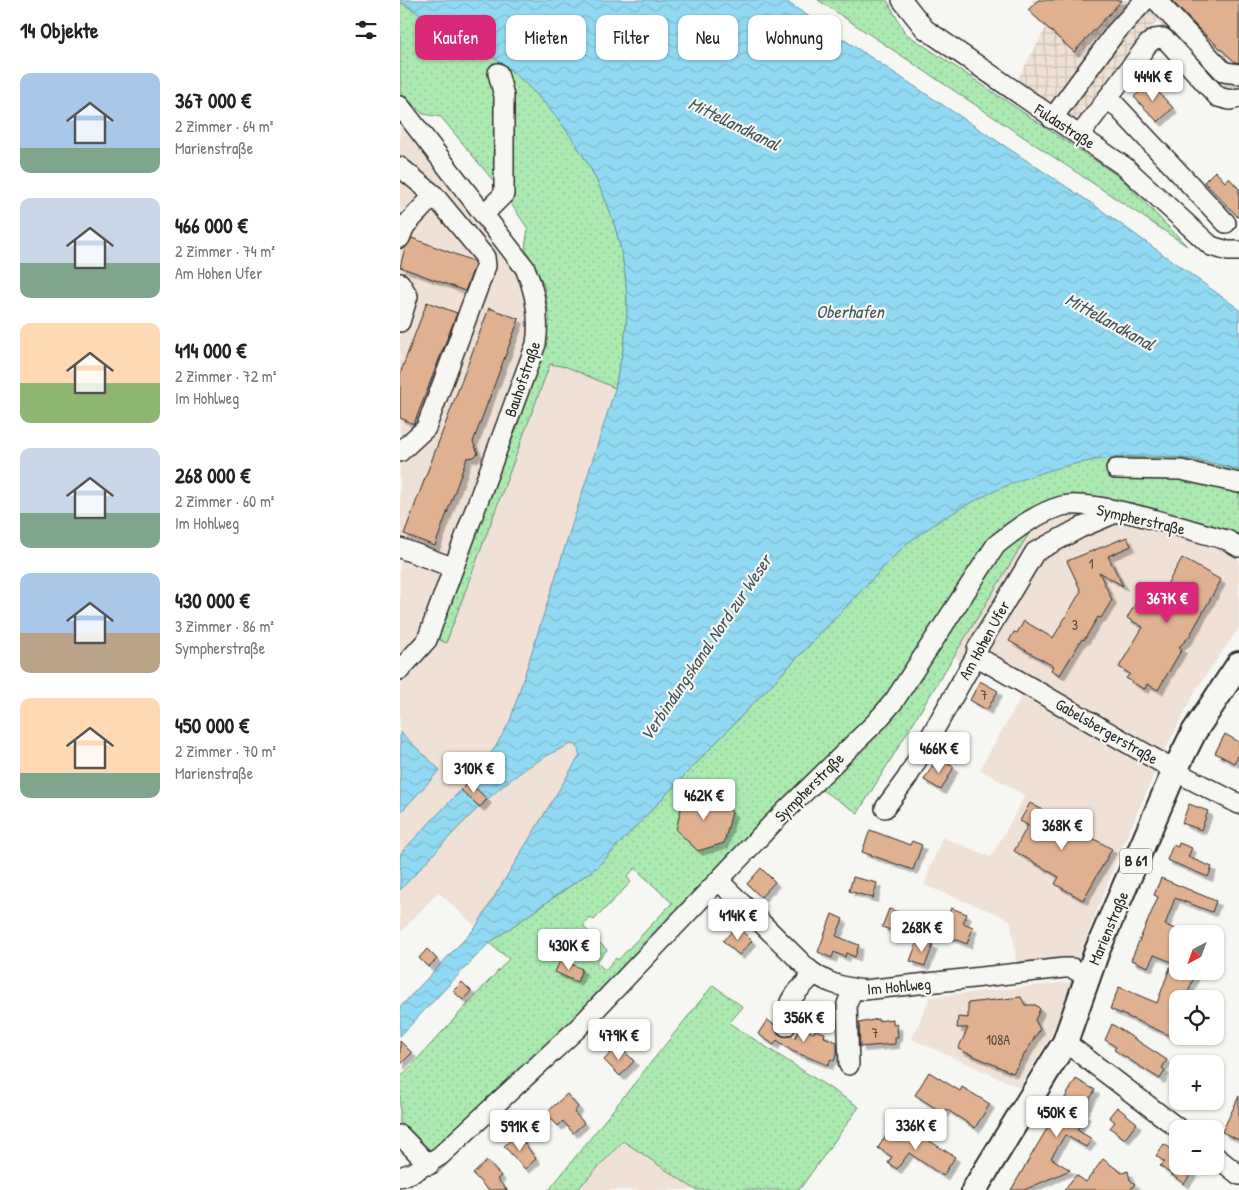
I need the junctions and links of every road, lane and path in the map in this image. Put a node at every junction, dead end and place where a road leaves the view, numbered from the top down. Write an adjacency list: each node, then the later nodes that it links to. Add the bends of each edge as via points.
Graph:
1 (902, 0): 8 (street, Fuldastraße, via 925,30)
2 (1146, 1): 4 (street, via 1224,72); 8 (street, via 1115,33)
3 (498, 72): 12 (street, via 504,96 504,194)
4 (1239, 74)
5 (1108, 97): 6 (street, via 1158,32 1218,97); 9 (street); 13 (street)
6 (1239, 98)
7 (400, 106): 12 (street, Bauhofstraße)
8 (1052, 118): 9 (street, Fuldastraße)
9 (1080, 135): 15 (street, Fuldastraße, via 1125,167 1211,246)
10 (400, 167): 11 (street)
11 (434, 195): 14 (street, via 405,226); 18 (street, via 485,256 486,266 426,428)
12 (484, 214): 24 (street, Bauhofstraße, via 525,268 533,285 539,325 536,344)
13 (1226, 223)
14 (400, 238)
15 (1234, 251)
16 (400, 283): 17 (street, via 408,296)
17 (400, 322)
18 (400, 452)
19 (1116, 469): 20 (street, via 1181,470)
20 (1239, 483)
21 (1118, 512): 22 (street, Sympherstraße, via 1227,540); 25 (street, Am Hohen Ufer, via 1035,552 977,649); 31 (street, Sympherstraße, via 1101,507 1063,506 1019,526 996,545 894,701)
22 (1239, 547)
23 (400, 548): 24 (street)
24 (452, 567): 27 (street, Bauhofstraße, via 427,640)
25 (976, 656): 28 (street, Gabelsbergerstraße); 30 (street, Am Hohen Ufer, via 906,778)
26 (1239, 664): 28 (main road, Marienstraße / B 61, via 1194,732)
27 (400, 670)
28 (1175, 770): 29 (street, Gabelsbergerstraße); 33 (main road, Marienstraße / B 61)
29 (1239, 804)
30 (885, 808)
31 (719, 881): 32 (street, Im Hohlweg); 41 (street, Sympherstraße, via 578,1028)
32 (814, 974): 34 (street, Im Hohlweg, via 837,987); 35 (street, via 791,1000)
33 (1088, 977): 34 (street, Im Hohlweg, via 1072,968 1064,968); 36 (main road, Marienstraße / B 61)
34 (853, 989): 37 (street, via 846,1004)
35 (786, 1026)
36 (1065, 1042): 38 (street); 44 (main road, Marienstraße / B 61)
37 (849, 1065)
38 (1169, 1121)
39 (400, 1135): 41 (street)
40 (1224, 1163): 42 (street)
41 (428, 1165): 43 (street, Sympherstraße)
42 (1239, 1175)
43 (400, 1177)
44 (974, 1190)

